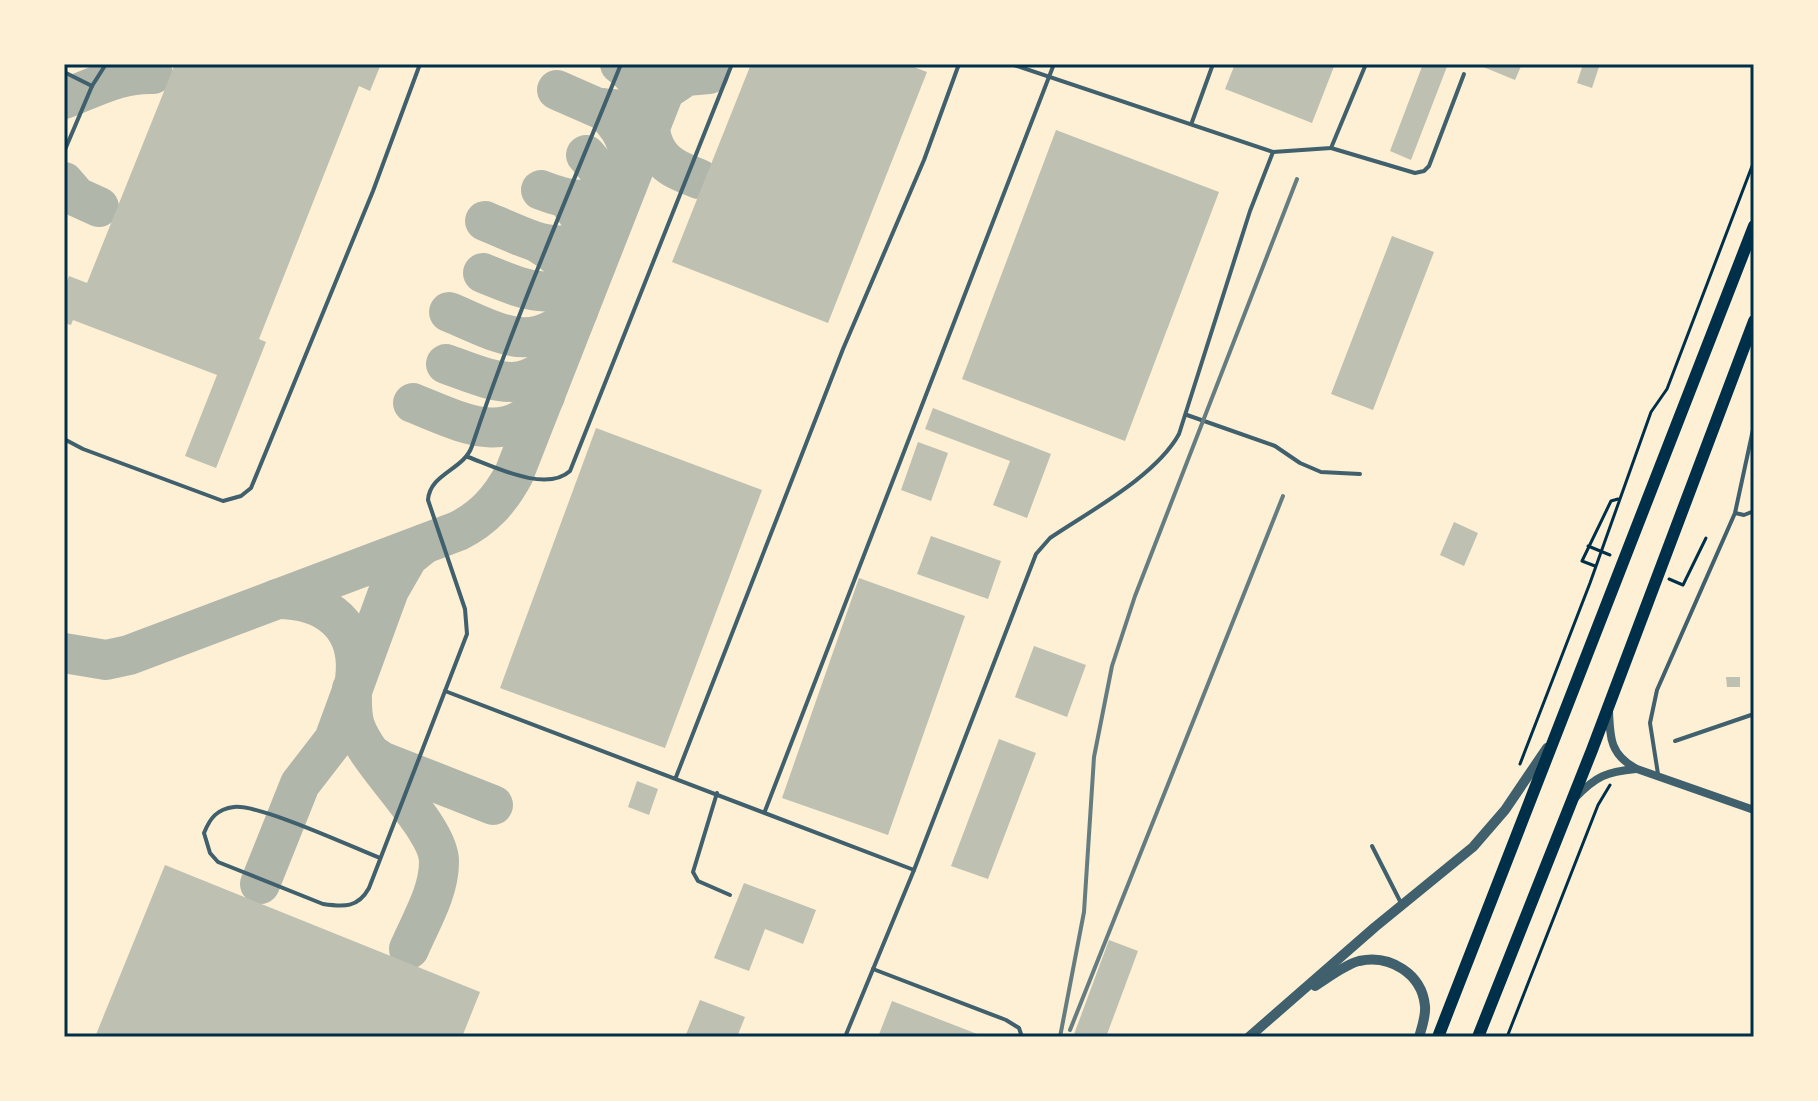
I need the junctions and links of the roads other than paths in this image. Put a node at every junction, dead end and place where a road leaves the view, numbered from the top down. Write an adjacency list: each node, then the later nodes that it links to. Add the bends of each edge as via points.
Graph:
1 (106, 64): 13 (lane)
2 (420, 64): 22 (lane, via 251,488 223,501)
3 (621, 64): 23 (lane)
4 (732, 64): 23 (lane, via 570,471 544,480)
5 (959, 64): 33 (lane)
6 (1011, 64): 12 (lane)
7 (1054, 64): 12 (lane)
8 (1213, 64): 14 (lane)
9 (1366, 64): 15 (lane)
10 (64, 72): 13 (lane)
11 (1464, 74): 15 (lane, via 1424,171 1415,173)
12 (1050, 76): 14 (lane); 38 (lane)
13 (92, 86): 16 (lane)
14 (1192, 123): 17 (lane)
15 (1331, 148): 17 (lane)
16 (64, 152)
17 (1273, 152): 20 (lane)
18 (1754, 226): 30 (main road)
19 (1754, 321): 28 (main road)
20 (1187, 415): 24 (lane, via 1275,446 1321,472); 41 (lane, via 1173,446 1157,463 1050,538 1036,554)
21 (1754, 425): 26 (lane)
22 (64, 439)
23 (468, 457): 27 (lane, via 440,477 428,500 468,623)
24 (1360, 474)
25 (1754, 511): 26 (lane)
26 (1735, 513): 34 (lane, via 1657,690 1650,723)
27 (445, 691): 33 (lane); 40 (lane)
28 (1609, 706): 32 (street, via 1615,752); 36 (main road)
29 (1754, 714): 31 (lane)
30 (1560, 728): 43 (street, via 1491,828); 50 (main road)
31 (1675, 741)
32 (1637, 769): 34 (street); 36 (street, via 1600,776)
33 (676, 777): 35 (lane)
34 (1658, 777): 37 (street)
35 (717, 793): 38 (lane); 42 (lane, via 693,872 698,881)
36 (1572, 801): 51 (main road)
37 (1754, 810)
38 (764, 812): 41 (lane)
39 (1372, 846): 43 (lane)
40 (380, 858): 40 (lane, via 363,899 340,907 218,862 204,833 220,811 250,807)
41 (914, 870): 44 (lane)
42 (730, 895)
43 (1402, 905): 45 (street)
44 (873, 969): 46 (lane); 47 (lane, via 1006,1020)
45 (1289, 1002): 48 (street); 49 (street, via 1356,962 1386,961 1406,971 1421,991 1425,1012)
46 (845, 1037)
47 (1022, 1037)
48 (1249, 1037)
49 (1419, 1037)
50 (1438, 1037)
51 (1478, 1037)

